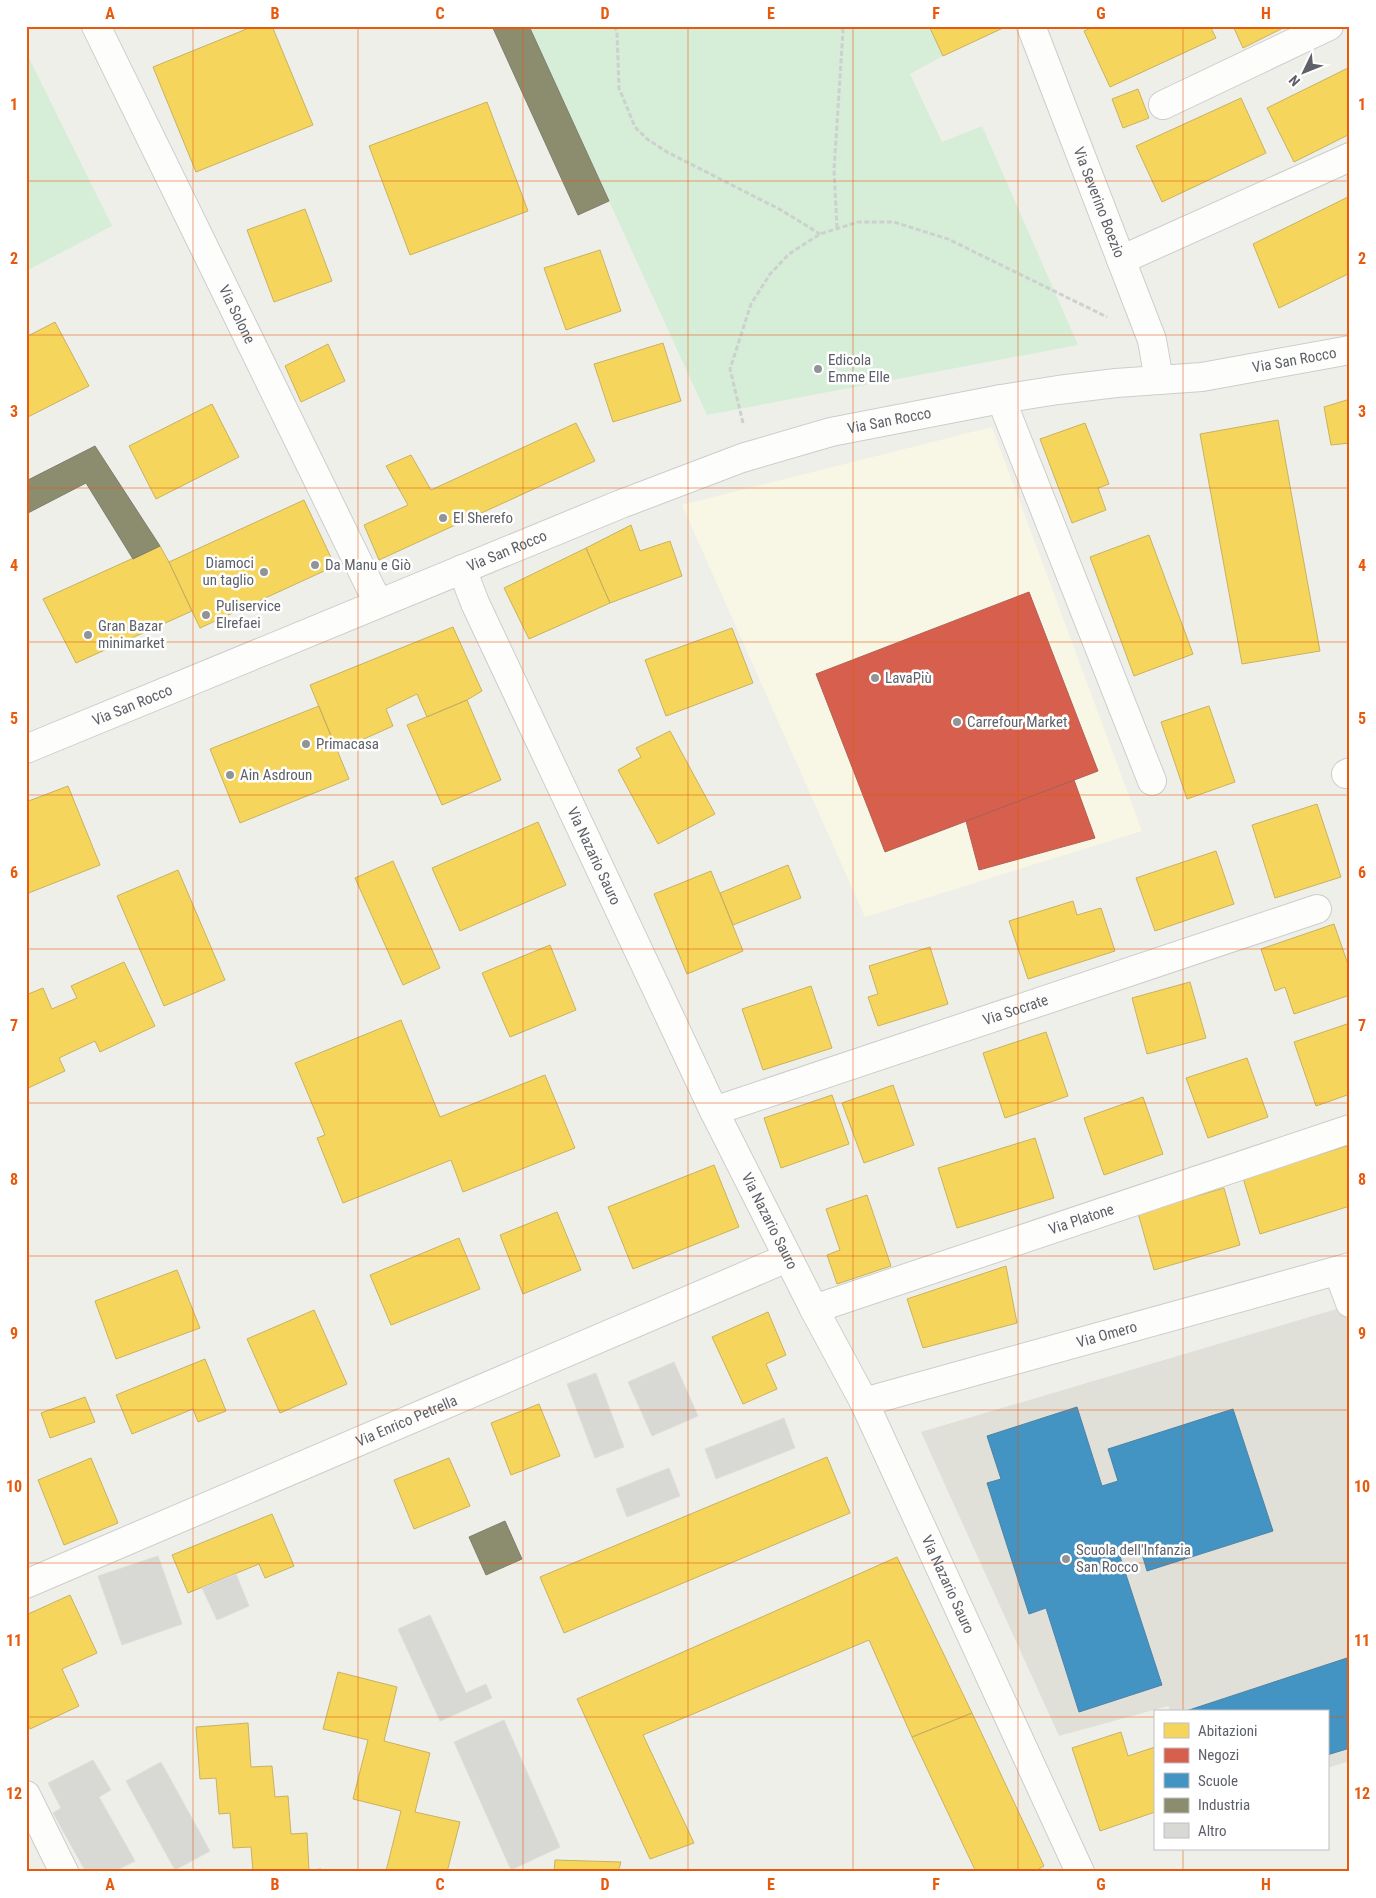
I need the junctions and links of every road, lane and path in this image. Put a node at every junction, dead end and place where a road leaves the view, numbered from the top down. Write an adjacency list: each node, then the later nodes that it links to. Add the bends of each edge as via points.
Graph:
1 (96, 26): 17 (street, Via Solone)
2 (614, 26): 9 (path, via 617,32 619,88 635,127 667,152 781,210)
3 (841, 26): 8 (path, via 834,170)
4 (1330, 26): 6 (street)
5 (1034, 27): 10 (street, Via Severino Boezio)
6 (1163, 105)
7 (1350, 157): 10 (street)
8 (836, 228): 9 (path); 11 (path, via 858,222 894,222 948,239)
9 (820, 234): 15 (path, via 789,254 770,274 751,304 741,330 730,369)
10 (1121, 260): 11 (street, Via Severino Boezio)
11 (1152, 340): 13 (street, Via Severino Boezio)
12 (1350, 350): 13 (street, Via San Rocco, via 1202,377)
13 (1159, 380): 14 (street, Via San Rocco)
14 (1001, 399): 15 (street, Via San Rocco, via 831,432); 19 (street)
15 (752, 456): 16 (street, Via San Rocco, via 690,477)
16 (462, 569): 17 (street, Via San Rocco); 21 (street, Via Nazario Sauro, via 475,603)
17 (378, 603): 18 (street, Via San Rocco)
18 (26, 749)
19 (1152, 782)
20 (1316, 909): 21 (street, Via Socrate)
21 (714, 1111): 23 (street, Via Nazario Sauro)
22 (1350, 1129): 26 (street, Via Platone)
23 (787, 1258): 26 (street, Via Nazario Sauro); 28 (street, Via Enrico Petrella)
24 (1344, 1269): 25 (street); 27 (street, Via Omero)
25 (1350, 1303)
26 (814, 1309): 27 (street, Via Nazario Sauro)
27 (864, 1402): 31 (street, Via Nazario Sauro)
28 (26, 1584)
29 (26, 1795): 30 (street)
30 (64, 1872)
31 (1080, 1872)

